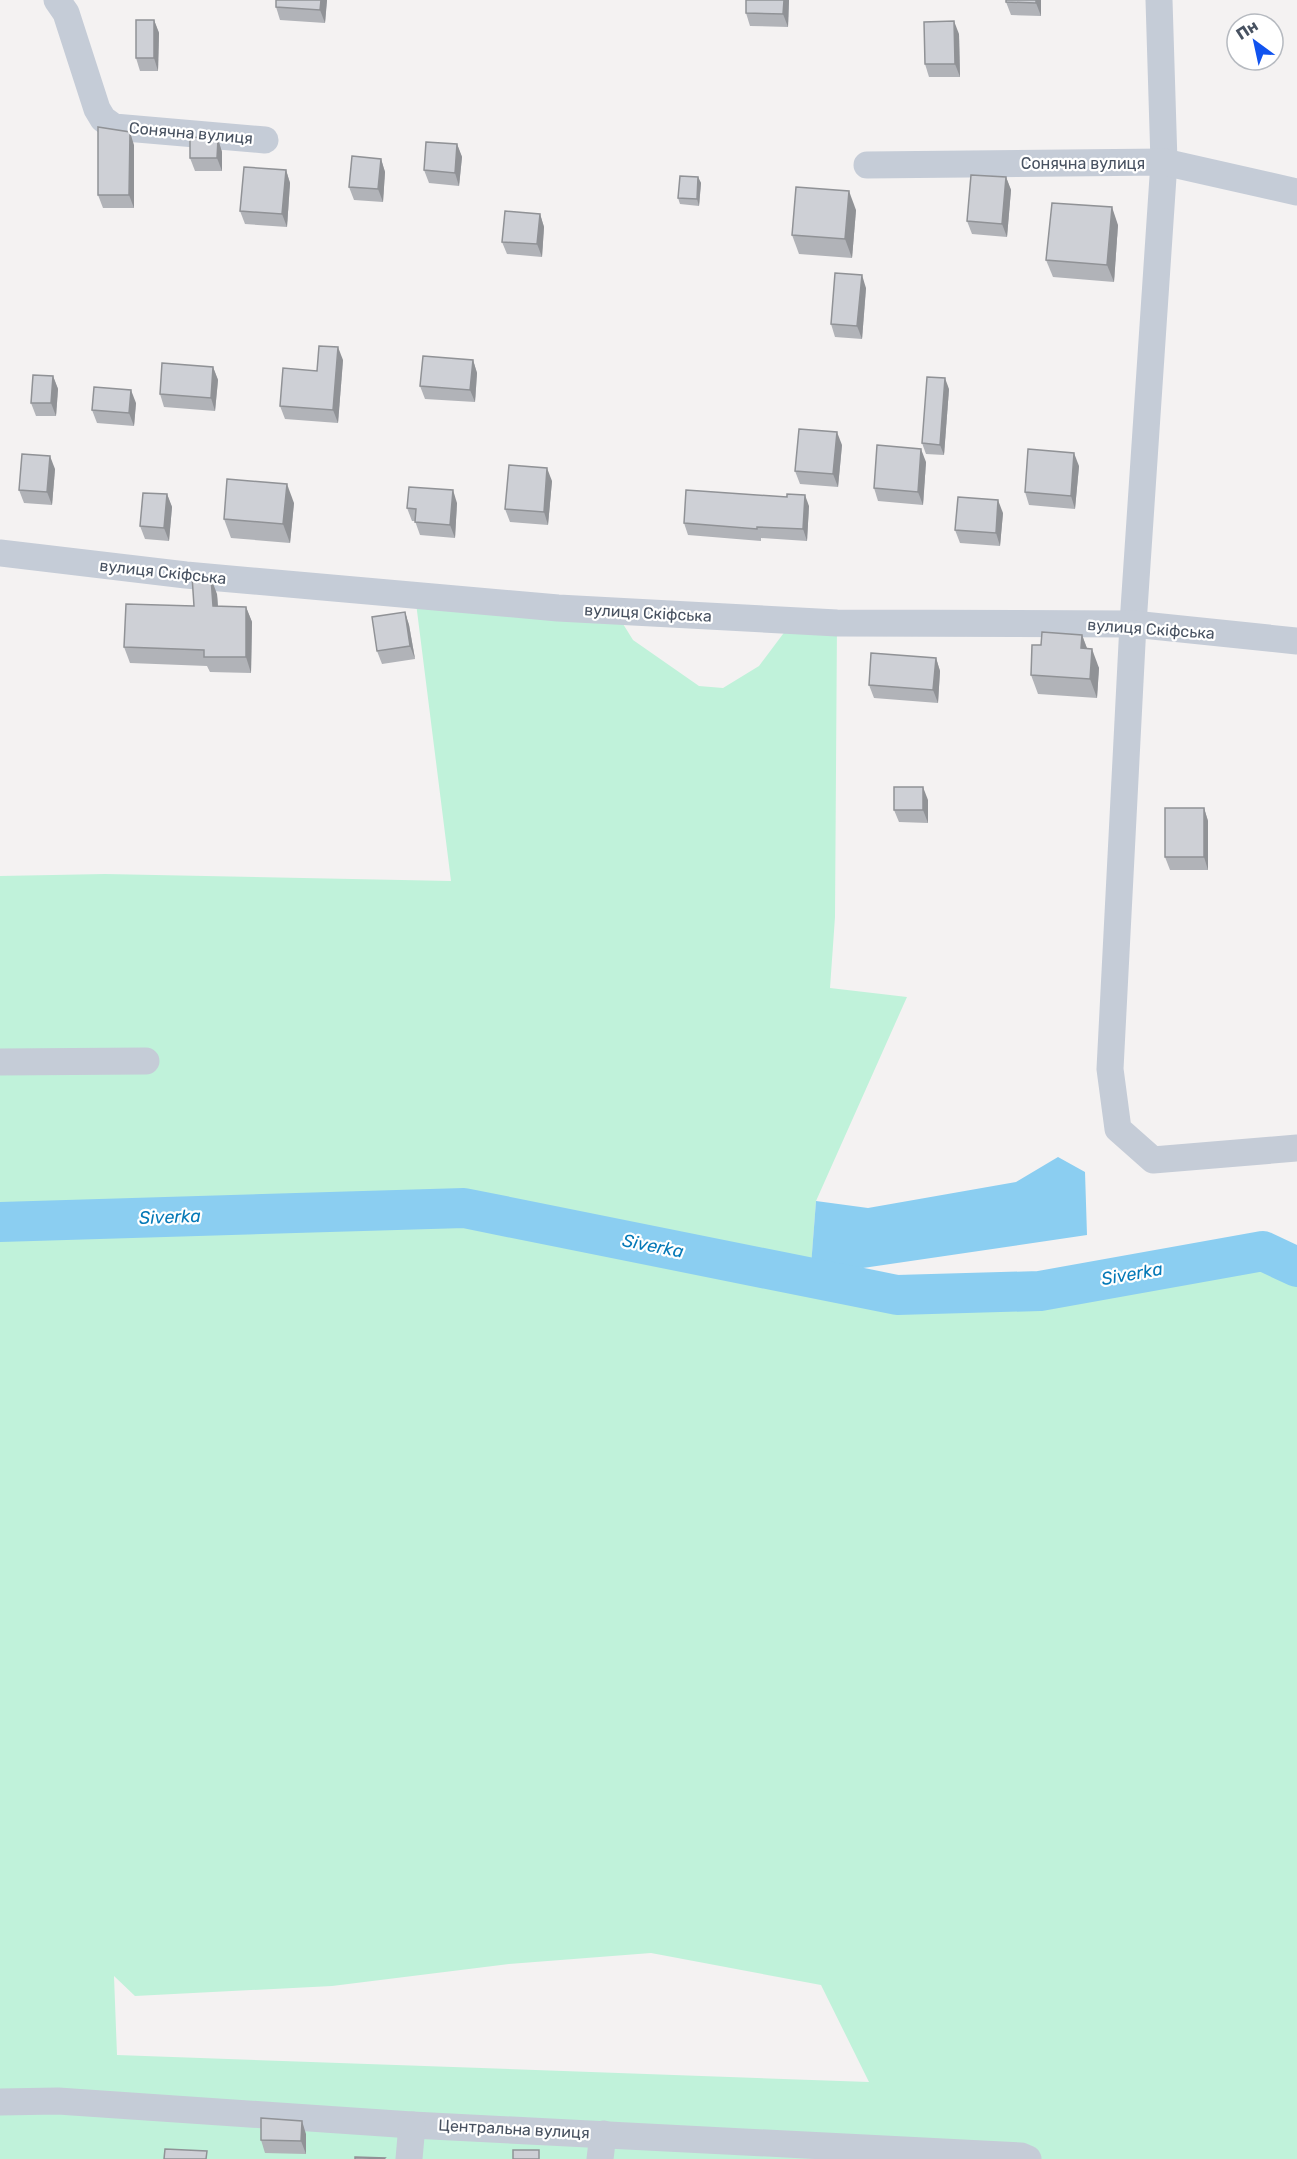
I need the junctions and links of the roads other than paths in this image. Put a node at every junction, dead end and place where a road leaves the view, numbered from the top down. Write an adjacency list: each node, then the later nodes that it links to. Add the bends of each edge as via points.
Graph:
1 (57, 0): 3 (street, Сонячна вулиця, via 66,13 97,109 114,127)
2 (1160, 0): 4 (street)
3 (265, 140)
4 (1164, 162): 5 (street, Сонячна вулиця); 6 (street, Сонячна вулиця); 8 (street)
5 (867, 165)
6 (1297, 192)
7 (0, 553): 8 (street, вулиця Скіфська, via 186,575 569,609 837,623)
8 (1133, 624): 9 (street, вулиця Скіфська); 12 (street, via 1110,1069 1118,1129 1153,1160)
9 (1297, 641)
10 (146, 1061): 11 (street)
11 (0, 1062)
12 (1297, 1148)
13 (0, 2102): 14 (street, Центральна вулиця, via 58,2101)
14 (412, 2125): 15 (street, Центральна вулиця); 16 (street)
15 (601, 2146): 17 (street, Центральна вулиця)
16 (409, 2159)
17 (1028, 2159)

